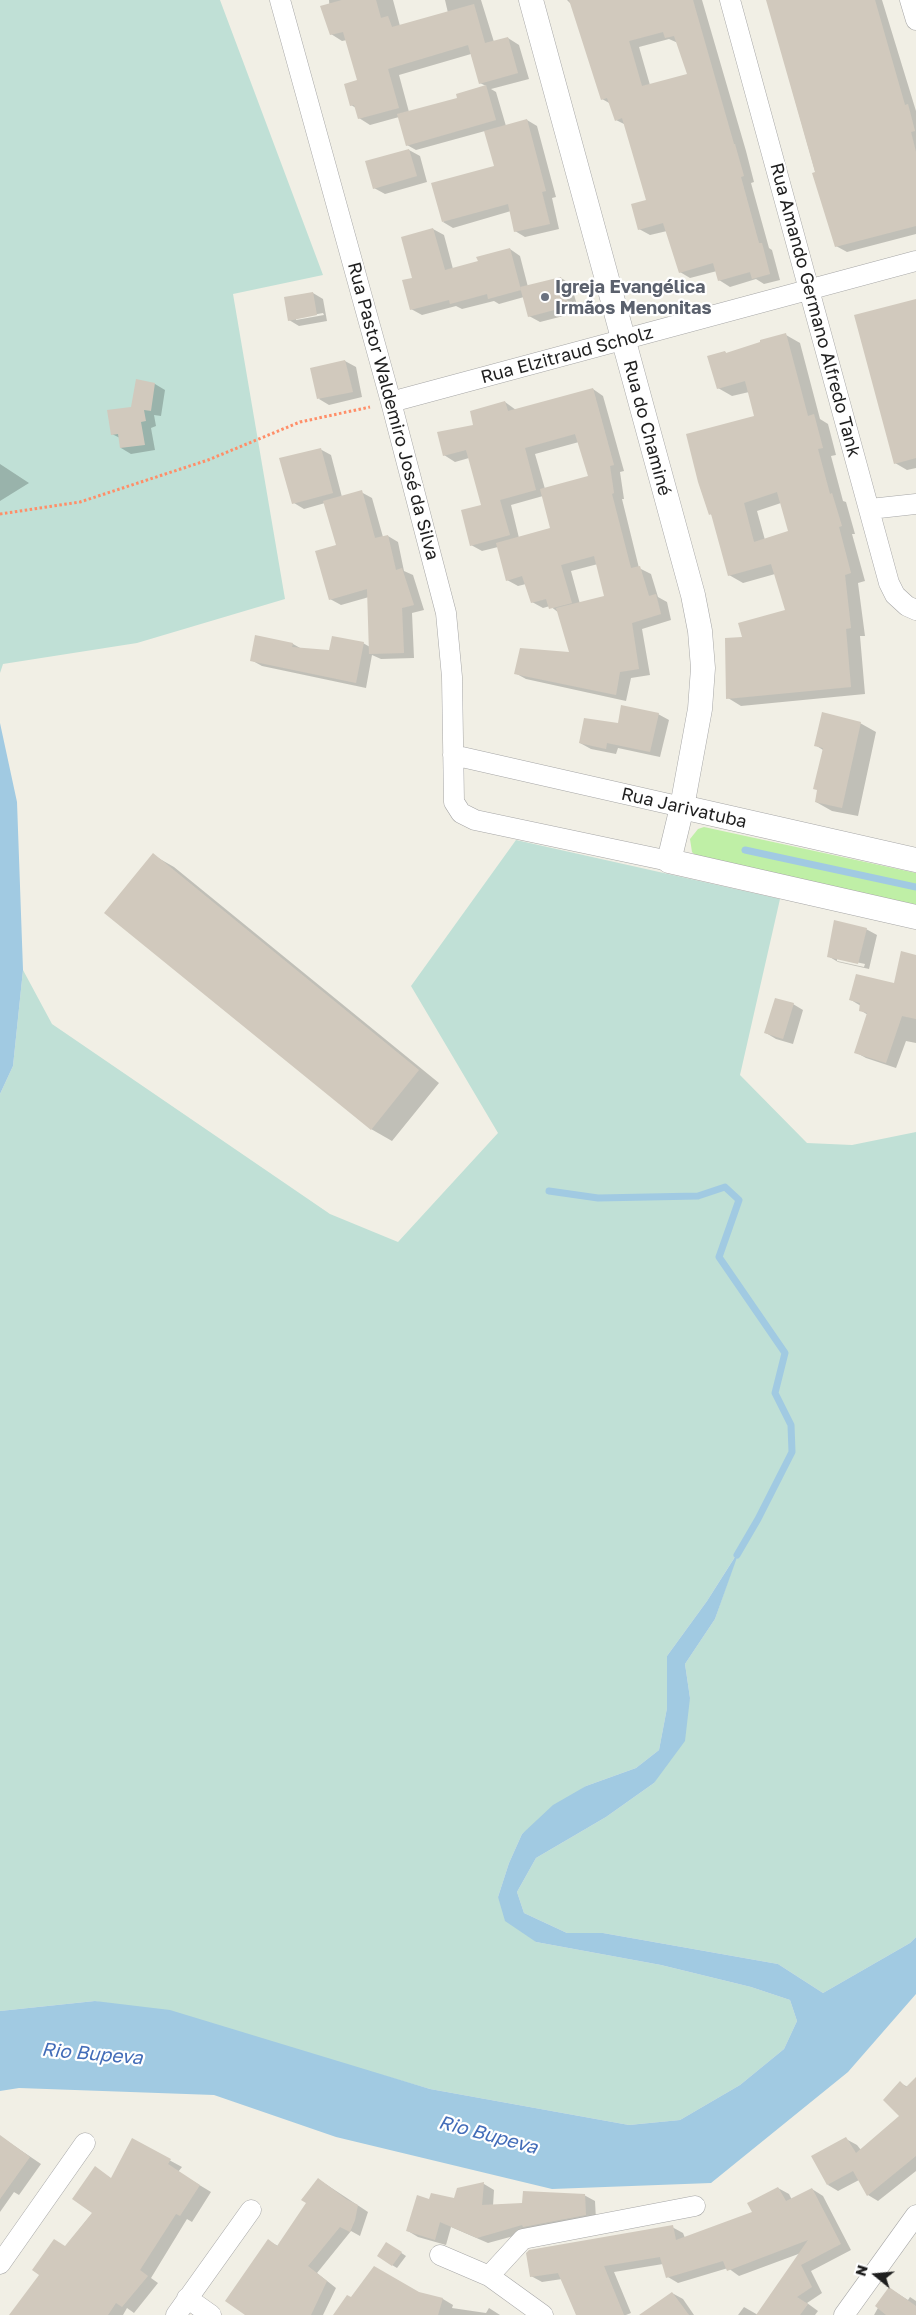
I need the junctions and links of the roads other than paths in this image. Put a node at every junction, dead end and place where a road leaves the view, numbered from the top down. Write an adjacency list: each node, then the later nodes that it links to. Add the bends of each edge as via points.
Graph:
1 (280, 0): 9 (street, Rua Pastor Waldemiro José da Silva)
2 (531, 0): 8 (street, Rua do Chaminé)
3 (730, 0): 7 (street, Rua Amando Germano Alfredo Tank)
4 (910, 0): 5 (street)
5 (916, 20)
6 (916, 261): 7 (street, Rua Elzitraud Scholz)
7 (809, 290): 8 (street, Rua Elzitraud Scholz); 11 (street, Rua Amando Germano Alfredo Tank)
8 (624, 340): 9 (street, Rua Elzitraud Scholz); 14 (street, Rua do Chaminé, via 700,631 703,668 700,709)
9 (391, 402): 13 (street, Rua Pastor Waldemiro José da Silva, via 446,614 452,677)
10 (916, 504): 11 (street)
11 (870, 509): 12 (street, Rua Amando Germano Alfredo Tank, via 889,583 895,595)
12 (916, 610)
13 (452, 755): 14 (street, Rua Jarivatuba); 16 (street, Rua Pastor Waldemiro José da Silva, via 454,802 461,813 475,820)
14 (682, 807): 15 (street, Rua Jarivatuba); 16 (street, Rua do Chaminé)
15 (916, 860)
16 (669, 862): 17 (street)
17 (916, 917)
18 (85, 2143): 24 (street)
19 (695, 2206): 25 (street, via 523,2239)
20 (251, 2210): 26 (street)
21 (916, 2215): 22 (street)
22 (909, 2239): 30 (street)
23 (440, 2255): 25 (street)
24 (0, 2264)
25 (489, 2276): 29 (street)
26 (188, 2298): 27 (street); 28 (street)
27 (176, 2315)
28 (211, 2315)
29 (543, 2315)
30 (844, 2315)

